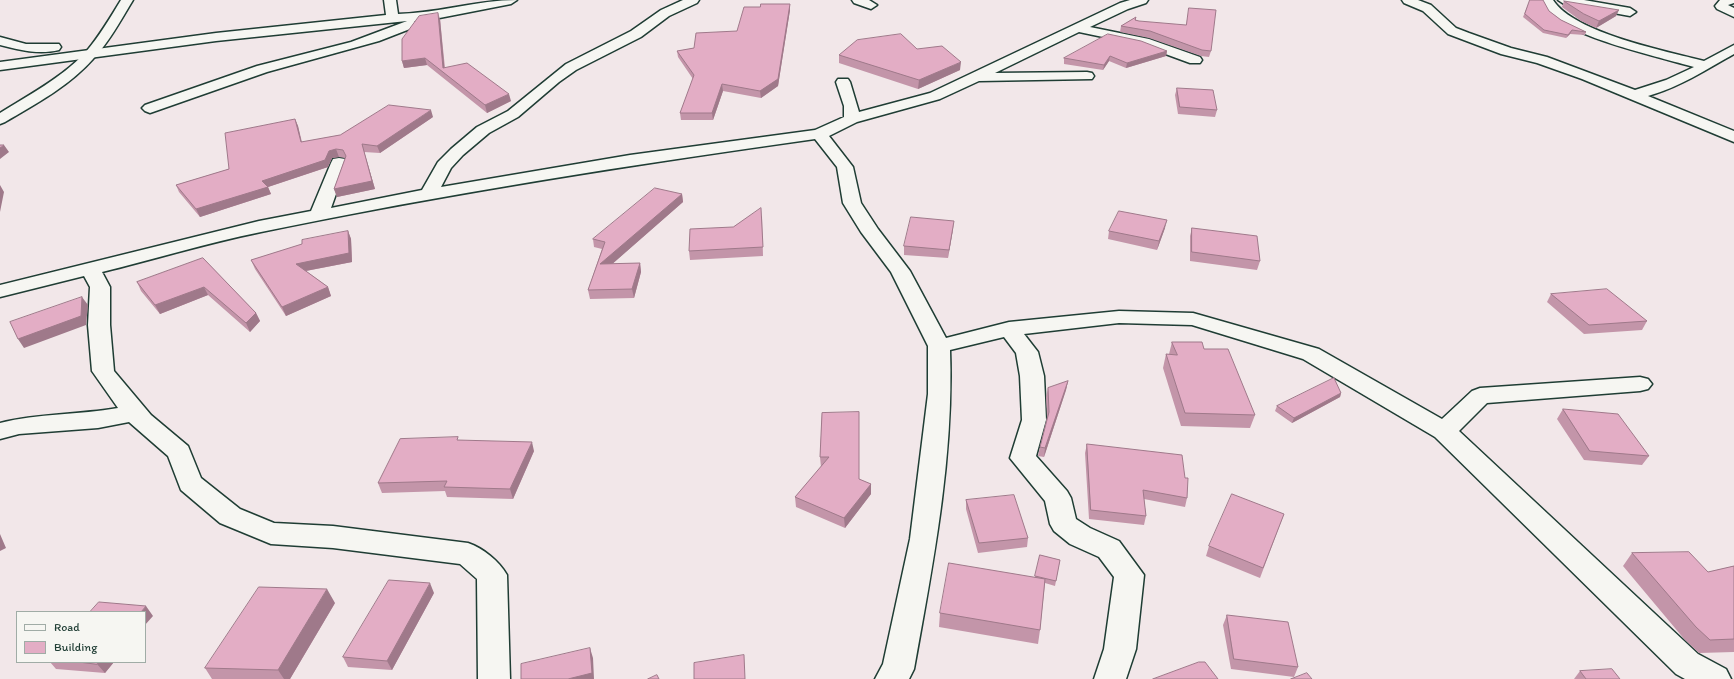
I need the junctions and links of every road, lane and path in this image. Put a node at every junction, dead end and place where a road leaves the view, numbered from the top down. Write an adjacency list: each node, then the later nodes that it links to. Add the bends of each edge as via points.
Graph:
1 (127, 0): 18 (street)
2 (390, 0): 15 (street)
3 (511, 0): 14 (street)
4 (693, 0): 33 (street, via 665,13 636,34 571,67 513,114 483,130 444,166)
5 (858, 0): 11 (street)
6 (1142, 0): 16 (street)
7 (1408, 0): 26 (street, via 1427,8 1452,31 1506,51 1542,60)
8 (1547, 0): 22 (street, via 1554,11 1576,25 1620,42)
9 (1564, 0): 12 (street)
10 (1732, 0): 13 (street, via 1725,1 1722,6)
11 (871, 5)
12 (1630, 12)
13 (1734, 13)
14 (424, 17): 15 (street); 27 (street, via 396,31 262,69)
15 (393, 18): 18 (street)
16 (1078, 28): 20 (street, via 1144,42); 24 (street)
17 (0, 41): 18 (street, via 31,48)
18 (95, 49): 21 (street); 28 (street, via 57,82)
19 (1734, 49): 22 (street)
20 (1195, 60)
21 (0, 66)
22 (1706, 66): 26 (street, via 1661,88)
23 (1087, 76): 24 (street)
24 (974, 77): 29 (street, via 935,96)
25 (843, 82): 29 (street, via 851,106)
26 (1634, 95): 31 (street)
27 (150, 108)
28 (0, 119)
29 (852, 119): 30 (street)
30 (819, 134): 33 (street, via 630,160); 38 (street, via 845,167 852,203 870,232 900,271)
31 (1734, 137)
32 (339, 163): 34 (street)
33 (428, 194): 34 (street)
34 (319, 215): 35 (street)
35 (90, 269): 36 (street); 40 (street, via 100,287 103,371)
36 (0, 291)
37 (1009, 330): 38 (street); 41 (street, via 1119,317 1193,319 1311,354); 45 (street, via 1027,352 1032,376 1034,420 1023,458 1058,498 1064,524 1080,536 1109,549 1129,575 1120,649)
38 (939, 346): 44 (street, via 940,394 924,539 898,668)
39 (1640, 384): 41 (street, via 1480,396)
40 (135, 413): 42 (street, via 98,420 19,426); 43 (street, via 179,452 190,483 230,516 271,533 333,537 468,554 492,575)
41 (1444, 430): 46 (street, via 1687,664)
42 (0, 431)
43 (494, 679)
44 (891, 679)
45 (1110, 679)
46 (1715, 679)

